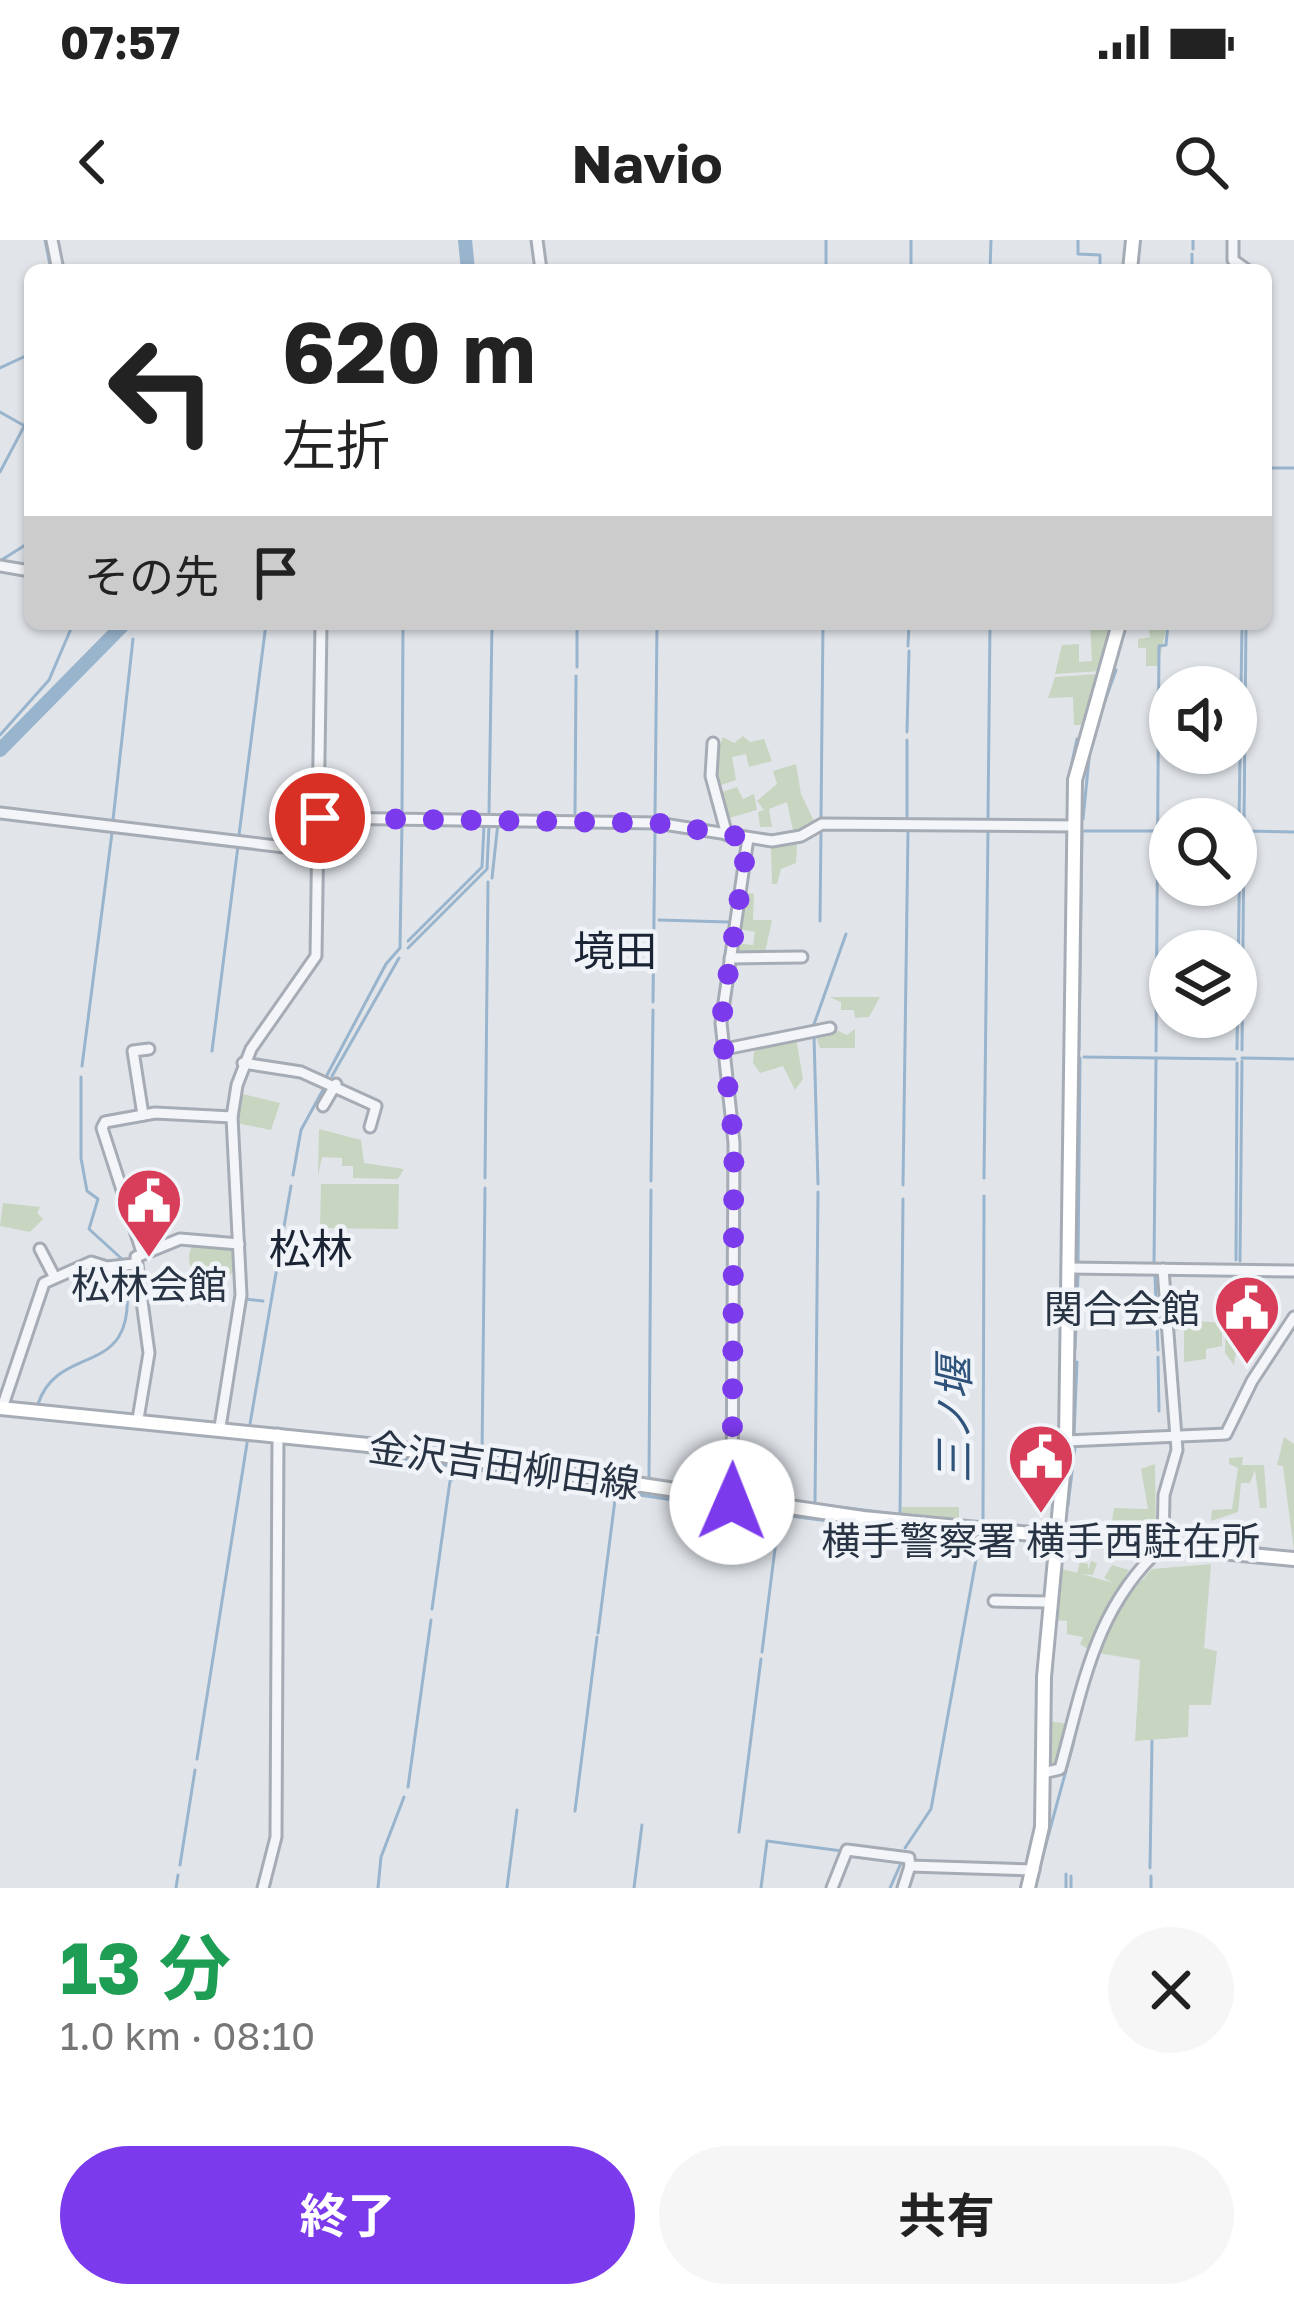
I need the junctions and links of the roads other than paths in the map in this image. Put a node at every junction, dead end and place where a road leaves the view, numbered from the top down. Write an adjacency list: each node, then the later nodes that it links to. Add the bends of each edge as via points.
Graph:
1 (321, 630): 5 (street)
2 (1117, 630): 6 (street, via 1081,748)
3 (713, 743): 7 (street, via 711,776)
4 (0, 813): 9 (street)
5 (320, 818): 7 (street, via 657,823); 9 (street)
6 (1075, 826): 8 (street, via 822,824 788,841); 25 (street)
7 (727, 835): 8 (street)
8 (748, 838): 11 (street)
9 (318, 851): 15 (street, via 316,956)
10 (802, 957): 11 (street)
11 (730, 958): 14 (street)
12 (830, 1028): 14 (street)
13 (149, 1049): 18 (street, via 133,1051)
14 (725, 1049): 36 (street, via 734,1143)
15 (243, 1063): 16 (street); 19 (street)
16 (336, 1084): 17 (street); 20 (street, via 376,1106)
17 (323, 1106)
18 (143, 1115): 19 (street); 23 (street, via 102,1128)
19 (232, 1117): 21 (street)
20 (370, 1127)
21 (239, 1244): 23 (street, via 179,1239); 32 (street, via 241,1295)
22 (40, 1249): 28 (street)
23 (142, 1252): 24 (street)
24 (134, 1264): 28 (street, via 91,1262); 31 (street, via 149,1354)
25 (1070, 1268): 26 (street); 35 (street)
26 (1163, 1269): 27 (street); 34 (street)
27 (1294, 1271)
28 (54, 1276): 30 (street, via 44,1282)
29 (1294, 1320): 34 (street, via 1226,1434)
30 (1, 1408): 31 (street, 金沢吉田柳田線)
31 (138, 1419): 32 (street, 金沢吉田柳田線)
32 (220, 1427): 33 (street, 金沢吉田柳田線)
33 (278, 1434): 36 (street, 金沢吉田柳田線); 45 (street, via 276,1837)
34 (1178, 1437): 35 (street); 38 (street)
35 (1066, 1441): 37 (street)
36 (732, 1502): 37 (street, 金沢吉田柳田線)
37 (1058, 1537): 38 (street, 金沢吉田柳田線); 41 (street)
38 (1163, 1546): 39 (street, 金沢吉田柳田線); 42 (street, via 1108,1612 1060,1769)
39 (1294, 1558)
40 (994, 1601): 41 (street)
41 (1050, 1602): 42 (street)
42 (1043, 1773): 44 (street)
43 (910, 1866): 44 (street); 46 (street, via 909,1858 847,1850); 47 (street)
44 (1034, 1870): 48 (street)
45 (263, 1888)
46 (832, 1888)
47 (903, 1888)
48 (1028, 1888)

